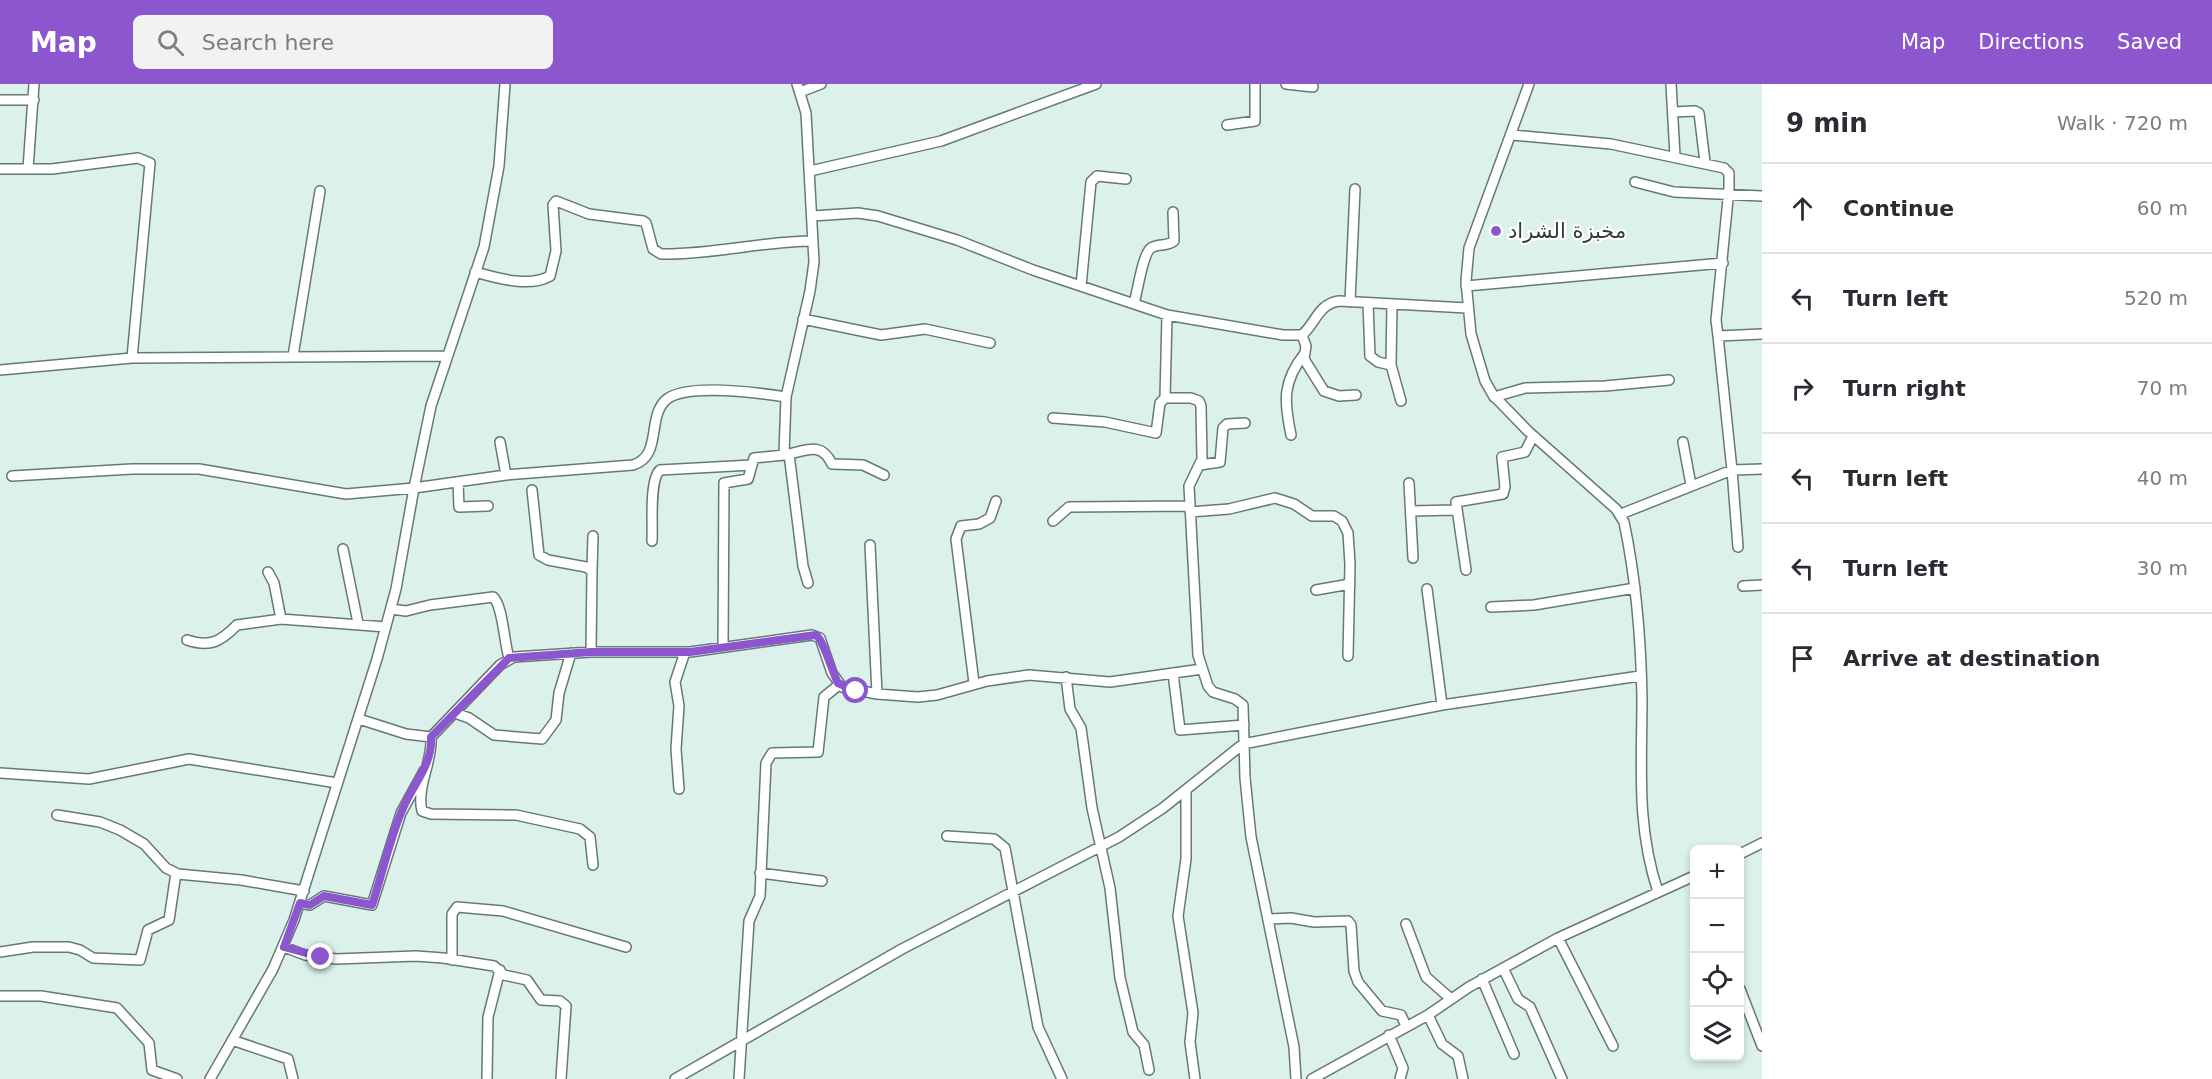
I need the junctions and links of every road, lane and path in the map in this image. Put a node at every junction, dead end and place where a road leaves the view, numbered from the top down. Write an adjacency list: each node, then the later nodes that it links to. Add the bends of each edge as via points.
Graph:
1 (34, 84): 12 (street)
2 (505, 84): 31 (street, via 499,166 484,246)
3 (821, 84): 10 (street)
4 (1096, 84): 20 (street, via 941,141)
5 (1255, 84): 14 (street, via 1256,121)
6 (1286, 84): 9 (street)
7 (1529, 84): 15 (street)
8 (1671, 84): 13 (street)
9 (1313, 87)
10 (798, 88): 20 (street, via 806,113)
11 (0, 100): 12 (street)
12 (34, 100): 19 (street)
13 (1673, 112): 16 (street); 17 (street, via 1699,113)
14 (1227, 125)
15 (1512, 135): 16 (street, via 1611,144); 33 (street, via 1473,235)
16 (1675, 156): 17 (street)
17 (1705, 162): 25 (street, via 1726,170)
18 (0, 169): 19 (street)
19 (28, 169): 48 (street, via 138,158 150,163)
20 (810, 171): 28 (street)
21 (1126, 179): 32 (street, via 1097,176 1091,182)
22 (1635, 182): 25 (street, via 1674,192)
23 (1355, 189): 34 (street)
24 (320, 191): 46 (street)
25 (1728, 194): 26 (street); 30 (street)
26 (1762, 196)
27 (1173, 212): 36 (street, via 1174,241 1149,248)
28 (812, 216): 29 (street); 32 (street, via 858,213 915,225)
29 (813, 241): 31 (street, via 715,253 661,254 653,249 643,220 589,214 556,201 556,251 550,276 510,280); 40 (street, via 813,274)
30 (1723, 263): 33 (street); 43 (street, via 1716,320)
31 (475, 272): 47 (street)
32 (1081, 286): 36 (street)
33 (1466, 286): 38 (street)
34 (1350, 302): 35 (street); 42 (street, via 1331,302 1325,306)
35 (1368, 303): 37 (street); 49 (street, via 1370,356)
36 (1134, 304): 39 (street)
37 (1392, 304): 38 (street); 49 (street)
38 (1467, 308): 54 (street, via 1479,366)
39 (1167, 315): 42 (street); 55 (street)
40 (803, 319): 44 (street, via 881,335 925,329); 53 (street)
41 (1762, 334): 43 (street)
42 (1302, 335): 45 (street)
43 (1718, 336): 67 (street)
44 (990, 343)
45 (1305, 353): 52 (street, via 1306,364 1324,391 1339,396); 59 (street, via 1285,390)
46 (293, 356): 47 (street); 48 (street)
47 (445, 356): 74 (street, via 426,423)
48 (132, 358): 50 (street)
49 (1391, 365): 56 (street)
50 (0, 370)
51 (1669, 380): 54 (street, via 1525,388)
52 (1356, 395)
53 (786, 397): 63 (street); 68 (street, via 724,390 678,394 660,408 648,455 641,463)
54 (1494, 397): 60 (street)
55 (1165, 398): 57 (street, via 1160,403 1156,433 1105,422); 65 (street, via 1199,401 1203,441)
56 (1401, 401)
57 (1053, 418)
58 (1245, 423): 65 (street, via 1227,424 1223,428 1220,462)
59 (1291, 435)
60 (1532, 438): 79 (street, via 1525,452 1502,457 1503,494 1458,500); 81 (street)
61 (500, 442): 68 (street)
62 (1683, 442): 73 (street)
63 (787, 455): 64 (street, via 754,458); 69 (street, via 821,450 832,464 863,465); 92 (street)
64 (752, 465): 84 (street, via 660,470 654,488); 105 (street, via 747,480 724,483)
65 (1200, 465): 78 (street, via 1189,486)
66 (1762, 469): 67 (street)
67 (1732, 470): 73 (street); 86 (street)
68 (506, 475): 71 (street)
69 (884, 475)
70 (12, 476): 74 (street, via 199,469 346,494)
71 (458, 482): 74 (street); 77 (street, via 459,507)
72 (1409, 483): 80 (street)
73 (1691, 485): 81 (street)
74 (414, 488): 100 (street)
75 (532, 490): 90 (street, via 539,555)
76 (996, 501): 115 (street, via 990,518 961,526 956,539)
77 (488, 506)
78 (1190, 509): 82 (street, via 1069,507); 93 (street, via 1229,509 1275,498 1312,516 1338,517 1348,533); 111 (street)
79 (1455, 510): 80 (street); 89 (street)
80 (1411, 511): 88 (street)
81 (1622, 518): 96 (street)
82 (1053, 521)
83 (593, 536): 90 (street)
84 (652, 541)
85 (870, 545): 117 (street)
86 (1738, 547)
87 (343, 549): 102 (street)
88 (1413, 558)
89 (1466, 570)
90 (592, 571): 106 (street)
91 (268, 572): 101 (street)
92 (808, 583)
93 (1350, 584): 98 (street); 109 (street)
94 (1762, 585): 95 (street)
95 (1743, 586)
96 (1635, 588): 99 (street); 113 (street)
97 (1427, 589): 118 (street)
98 (1316, 590)
99 (1491, 607)
100 (391, 609): 103 (street); 110 (street, via 406,611 493,597 500,606)
101 (281, 620): 102 (street); 104 (street, via 237,625 217,642)
102 (358, 623): 103 (street)
103 (386, 627): 120 (street)
104 (187, 640)
105 (723, 647): 107 (street); 116 (street, via 816,635)
106 (591, 652): 107 (street); 108 (street)
107 (685, 652): 127 (street, via 675,682 679,706)
108 (571, 653): 110 (street); 119 (street, via 556,720 542,738 494,735 470,718)
109 (1347, 656)
110 (509, 658): 119 (street)
111 (1202, 669): 112 (street); 121 (street, via 1213,692 1243,705)
112 (1173, 673): 114 (street, via 1110,682); 121 (street, via 1180,730)
113 (1640, 676): 118 (street); 140 (street, via 1641,810 1649,866)
114 (1066, 677): 115 (street, via 1029,675); 132 (street, via 1070,709 1081,728 1092,808)
115 (974, 683): 117 (street, via 926,697)
116 (840, 684): 117 (street); 136 (street, via 824,697 818,752 777,752 767,759)
117 (877, 694)
118 (1442, 705): 123 (street)
119 (455, 713): 122 (street)
120 (359, 719): 122 (street, via 406,734); 126 (street)
121 (1244, 725): 123 (street)
122 (431, 737): 124 (street, via 431,753)
123 (1243, 744): 128 (street); 143 (street, via 1248,815)
124 (424, 771): 134 (street, via 422,811 516,816 580,829 590,837); 142 (street, via 401,813 372,905 324,896 310,905)
125 (0, 773): 126 (street, via 89,779 189,759)
126 (337, 783): 139 (street)
127 (679, 789)
128 (1186, 790): 132 (street, via 1138,826); 174 (street, via 1186,859 1178,916 1193,1013 1190,1042)
129 (57, 815): 135 (street, via 100,822 120,830 144,844 157,860)
130 (947, 836): 141 (street, via 994,839 1000,843 1005,848)
131 (1762, 843): 133 (street)
132 (1102, 845): 141 (street); 165 (street, via 1120,978 1133,1032 1144,1045)
133 (1744, 852)
134 (593, 865)
135 (176, 873): 139 (street); 148 (street, via 170,916 165,924 148,930 140,960 93,958 69,947)
136 (760, 873): 138 (street); 159 (street, via 760,896 749,921)
137 (1690, 878): 140 (street)
138 (822, 881)
139 (304, 891): 142 (street)
140 (1658, 892): 145 (street)
141 (1012, 894): 159 (street, via 902,949); 173 (street, via 1038,1027)
142 (300, 903): 146 (street)
143 (1268, 919): 157 (street, via 1348,921 1358,982 1382,1011 1401,1015); 175 (street, via 1294,1047)
144 (1406, 924): 154 (street, via 1426,977)
145 (1558, 938): 150 (street); 161 (street)
146 (284, 947): 149 (street, via 305,955 336,959 416,956); 160 (street)
147 (626, 947): 149 (street, via 503,911 465,906 457,907 452,914)
148 (0, 952)
149 (452, 960): 151 (street)
150 (1503, 968): 152 (street); 180 (street, via 1518,999 1530,1007)
151 (500, 970): 169 (street, via 488,1017); 170 (street, via 506,976 527,980 541,1000 561,1000 566,1006)
152 (1482, 979): 154 (street); 163 (street)
153 (0, 996): 166 (street, via 41,996 117,1008 149,1043 152,1070)
154 (1451, 999): 156 (street)
155 (1744, 999): 162 (street)
156 (1428, 1015): 157 (street); 179 (street, via 1442,1044 1458,1056)
157 (1406, 1026): 158 (street)
158 (1389, 1035): 164 (street); 178 (street, via 1403,1068)
159 (743, 1039): 171 (street); 172 (street)
160 (232, 1040): 167 (street); 168 (street, via 285,1058 291,1065)
161 (1613, 1046)
162 (1762, 1046)
163 (1514, 1054)
164 (1330, 1069): 176 (street); 177 (street)
165 (1149, 1070)
166 (177, 1079)
167 (210, 1079)
168 (292, 1079)
169 (486, 1079)
170 (561, 1079)
171 (675, 1079)
172 (739, 1079)
173 (1062, 1079)
174 (1195, 1079)
175 (1296, 1079)
176 (1312, 1079)
177 (1335, 1079)
178 (1400, 1079)
179 (1463, 1079)
180 (1562, 1079)

